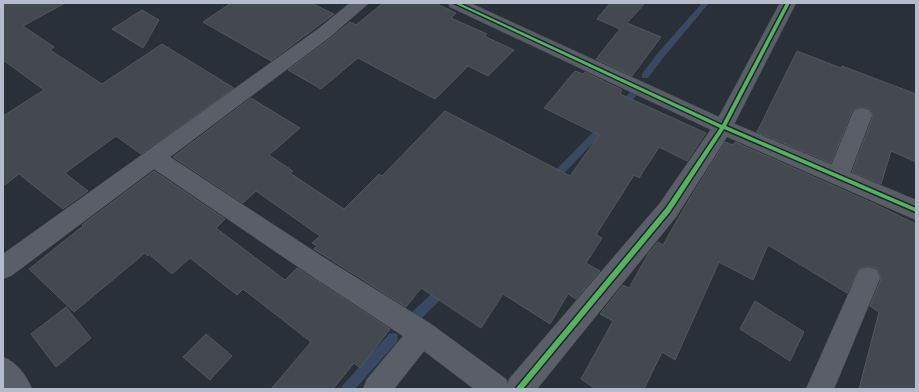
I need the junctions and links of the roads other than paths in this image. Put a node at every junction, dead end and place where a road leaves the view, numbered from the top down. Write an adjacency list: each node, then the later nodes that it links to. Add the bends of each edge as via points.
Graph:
1 (361, 3): 6 (street, via 324,33)
2 (456, 3): 5 (street)
3 (788, 3): 5 (street)
4 (862, 115): 7 (street)
5 (723, 127): 7 (street); 16 (street, via 668,210)
6 (153, 157): 9 (street); 11 (street)
7 (838, 176): 8 (street)
8 (916, 210)
9 (3, 268)
10 (868, 278): 17 (street)
11 (422, 333): 14 (street); 15 (street)
12 (3, 370): 13 (street)
13 (18, 389)
14 (376, 389)
15 (496, 389)
16 (519, 389)
17 (820, 389)

